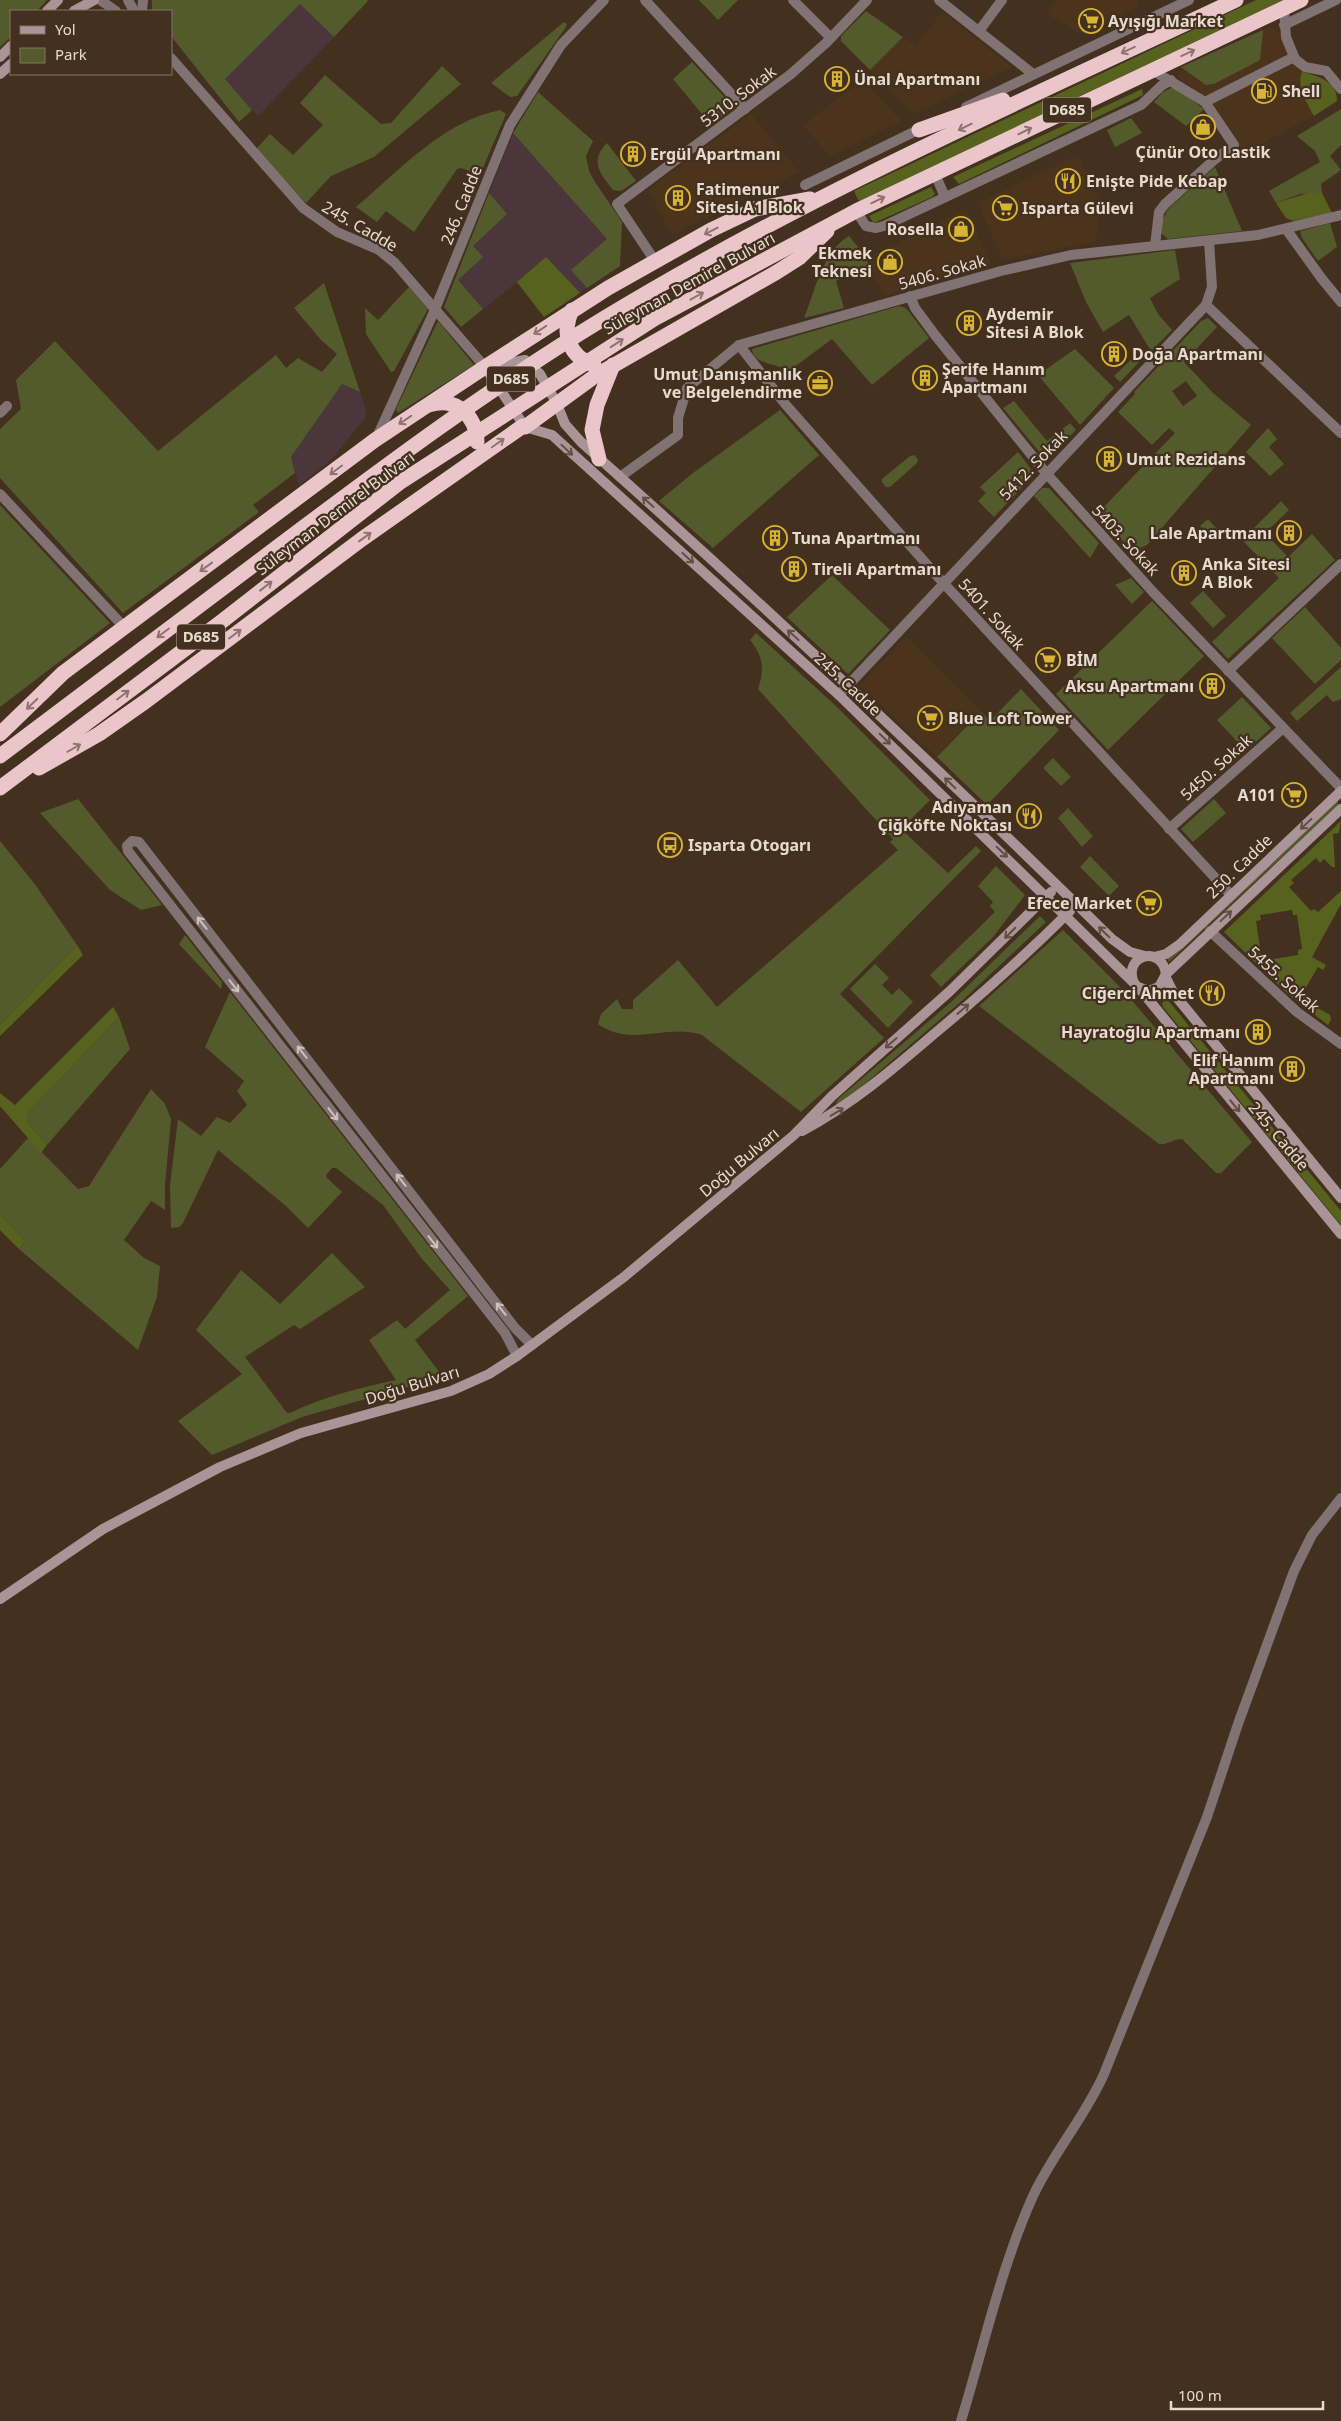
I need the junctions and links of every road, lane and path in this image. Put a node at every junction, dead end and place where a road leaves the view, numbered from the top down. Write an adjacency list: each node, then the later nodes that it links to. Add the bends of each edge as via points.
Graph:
1 (58, 0): 15 (street)
2 (94, 0): 16 (street)
3 (99, 0): 17 (street)
4 (604, 0): 49 (street, 246. Cadde, via 561,45 514,118)
5 (645, 0): 33 (street)
6 (793, 0): 20 (street)
7 (867, 0): 20 (street, 5310. Sokak)
8 (939, 0): 19 (street)
9 (1002, 0): 19 (street)
10 (1189, 0): 28 (street)
11 (1236, 0): 29 (highway, Süleyman Demirel Bulvarı / D685, one-way to 29)
12 (1300, 0): 14 (highway, Süleyman Demirel Bulvarı / D685)
13 (1336, 0): 18 (street)
14 (1284, 8): 18 (street); 26 (highway, Süleyman Demirel Bulvarı / D685, one-way to 14)
15 (48, 10)
16 (76, 10)
17 (114, 10)
18 (1284, 25): 23 (street)
19 (979, 31): 28 (street)
20 (831, 38): 33 (street, 5310. Sokak)
21 (10, 47): 22 (street)
22 (0, 57)
23 (1294, 57): 31 (street, via 1305,67 1326,71); 32 (street)
24 (173, 61): 49 (street, 245. Cadde, via 303,208 337,232 379,250)
25 (10, 65): 27 (street)
26 (1152, 70): 30 (street); 35 (highway, Süleyman Demirel Bulvarı / D685, one-way to 26)
27 (0, 74)
28 (1033, 74): 34 (street)
29 (1072, 76): 34 (highway); 37 (highway, Süleyman Demirel Bulvarı / D685, one-way to 37)
30 (1171, 80): 32 (street); 38 (street, via 1141,105)
31 (1341, 89)
32 (1205, 102): 44 (street, via 1234,145 1165,204 1159,212)
33 (745, 109): 45 (street, 5310. Sokak, via 617,204)
34 (919, 130): 36 (street)
35 (934, 174): 38 (street); 39 (highway, Süleyman Demirel Bulvarı / D685, one-way to 35)
36 (805, 185)
37 (827, 196): 45 (highway, one-way to 45, via 755,209); 72 (highway, Süleyman Demirel Bulvarı / D685, one-way to 72, via 601,320 502,385 384,467)
38 (945, 198): 39 (street, via 876,228 866,226)
39 (856, 211): 41 (highway, Süleyman Demirel Bulvarı / D685)
40 (1341, 215): 42 (street, 5406. Sokak)
41 (835, 222): 52 (highway, via 814,245 784,267); 73 (highway, Süleyman Demirel Bulvarı / D685, one-way to 41, via 399,483 654,319)
42 (1286, 229): 43 (street, 5406. Sokak); 47 (street)
43 (1209, 241): 44 (street, 5406. Sokak); 48 (street, via 1212,287)
44 (1155, 245): 46 (street, 5406. Sokak, via 1048,260)
45 (656, 261): 50 (highway)
46 (910, 296): 51 (street, 5406. Sokak); 61 (street, 5403. Sokak, via 935,335)
47 (1341, 302)
48 (1206, 305): 57 (street); 61 (street, 5412. Sokak)
49 (436, 308): 53 (street, 245. Cadde); 58 (street, 246. Cadde)
50 (572, 310): 52 (highway, via 566,332 574,353 592,365); 53 (highway, one-way to 53)
51 (738, 346): 62 (street, 5406. Sokak, via 687,388 678,418 678,435); 65 (street, 5401. Sokak)
52 (613, 365): 54 (highway); 59 (highway, via 597,405 592,430)
53 (485, 366): 54 (street, 245. Cadde, via 524,360 540,374); 55 (highway); 56 (street)
54 (556, 402): 56 (highway); 59 (street, 245. Cadde, via 565,424)
55 (426, 406): 58 (highway, one-way to 58); 60 (highway, via 453,404 465,411 473,422 477,435 476,449)
56 (525, 427): 60 (highway, one-way to 56); 69 (street, 245. Cadde, one-way to 69, via 552,435)
57 (1341, 433)
58 (375, 440): 66 (highway, one-way to 66)
59 (599, 459): 62 (street, 245. Cadde)
60 (464, 466): 73 (highway, one-way to 60, via 98,734 146,701)
61 (1046, 473): 65 (street, 5412. Sokak); 67 (street, 5403. Sokak)
62 (620, 477): 68 (street, 245. Cadde, one-way to 62)
63 (0, 494): 66 (street)
64 (1341, 564): 67 (street)
65 (944, 584): 68 (street, 5412. Sokak); 76 (street, 5401. Sokak)
66 (124, 627): 71 (highway, one-way to 71, via 63,673)
67 (1228, 671): 70 (street, 5403. Sokak)
68 (848, 685): 69 (street, 5412. Sokak); 77 (street, 245. Cadde, one-way to 68)
69 (839, 695): 79 (street, 245. Cadde, one-way to 79)
70 (1282, 728): 74 (street, 5403. Sokak); 76 (street, 5450. Sokak)
71 (0, 734)
72 (0, 756)
73 (0, 788)
74 (1341, 789): 78 (street, 250. Cadde, one-way to 78)
75 (1341, 808): 82 (street, 250. Cadde, one-way to 75)
76 (1169, 829): 78 (street, 5401. Sokak)
77 (1056, 886): 79 (street, Doğu Bulvarı); 80 (street, 245. Cadde)
78 (1231, 895): 83 (street, 250. Cadde, via 1173,950)
79 (1047, 896): 81 (street, 245. Cadde); 87 (street, Doğu Bulvarı, one-way to 87, via 950,991 832,1096)
80 (1077, 905): 81 (street, Doğu Bulvarı); 83 (street, 245. Cadde, one-way to 80, via 1130,952 1120,946)
81 (1066, 915): 85 (street, 245. Cadde); 87 (street, Doğu Bulvarı, one-way to 81, via 845,1107 873,1086 973,1001)
82 (1210, 931): 84 (street, 250. Cadde); 86 (street, 5455. Sokak, via 1298,1012)
83 (1150, 956): 84 (street, via 1161,961); 85 (street, via 1140,958 1132,966)
84 (1166, 975): 85 (street, via 1163,983 1154,990 1143,990); 88 (street, 245. Cadde, via 1174,994)
85 (1136, 985): 89 (street, 245. Cadde, one-way to 89)
86 (1341, 1044)
87 (794, 1136): 90 (street, Doğu Bulvarı, via 624,1277)
88 (1341, 1198)
89 (1341, 1234)
90 (532, 1346): 91 (street, Doğu Bulvarı); 91 (street, one-way to 91, via 139,842 132,841 127,846 128,851 504,1333)
91 (517, 1356): 93 (street, Doğu Bulvarı, via 489,1374 451,1391 301,1433 220,1467 103,1529)
92 (1341, 1498): 94 (street, via 1307,1543 1294,1571 1205,1825 1104,2074 1048,2166 1029,2206 995,2306)
93 (0, 1599)
94 (962, 2421)

